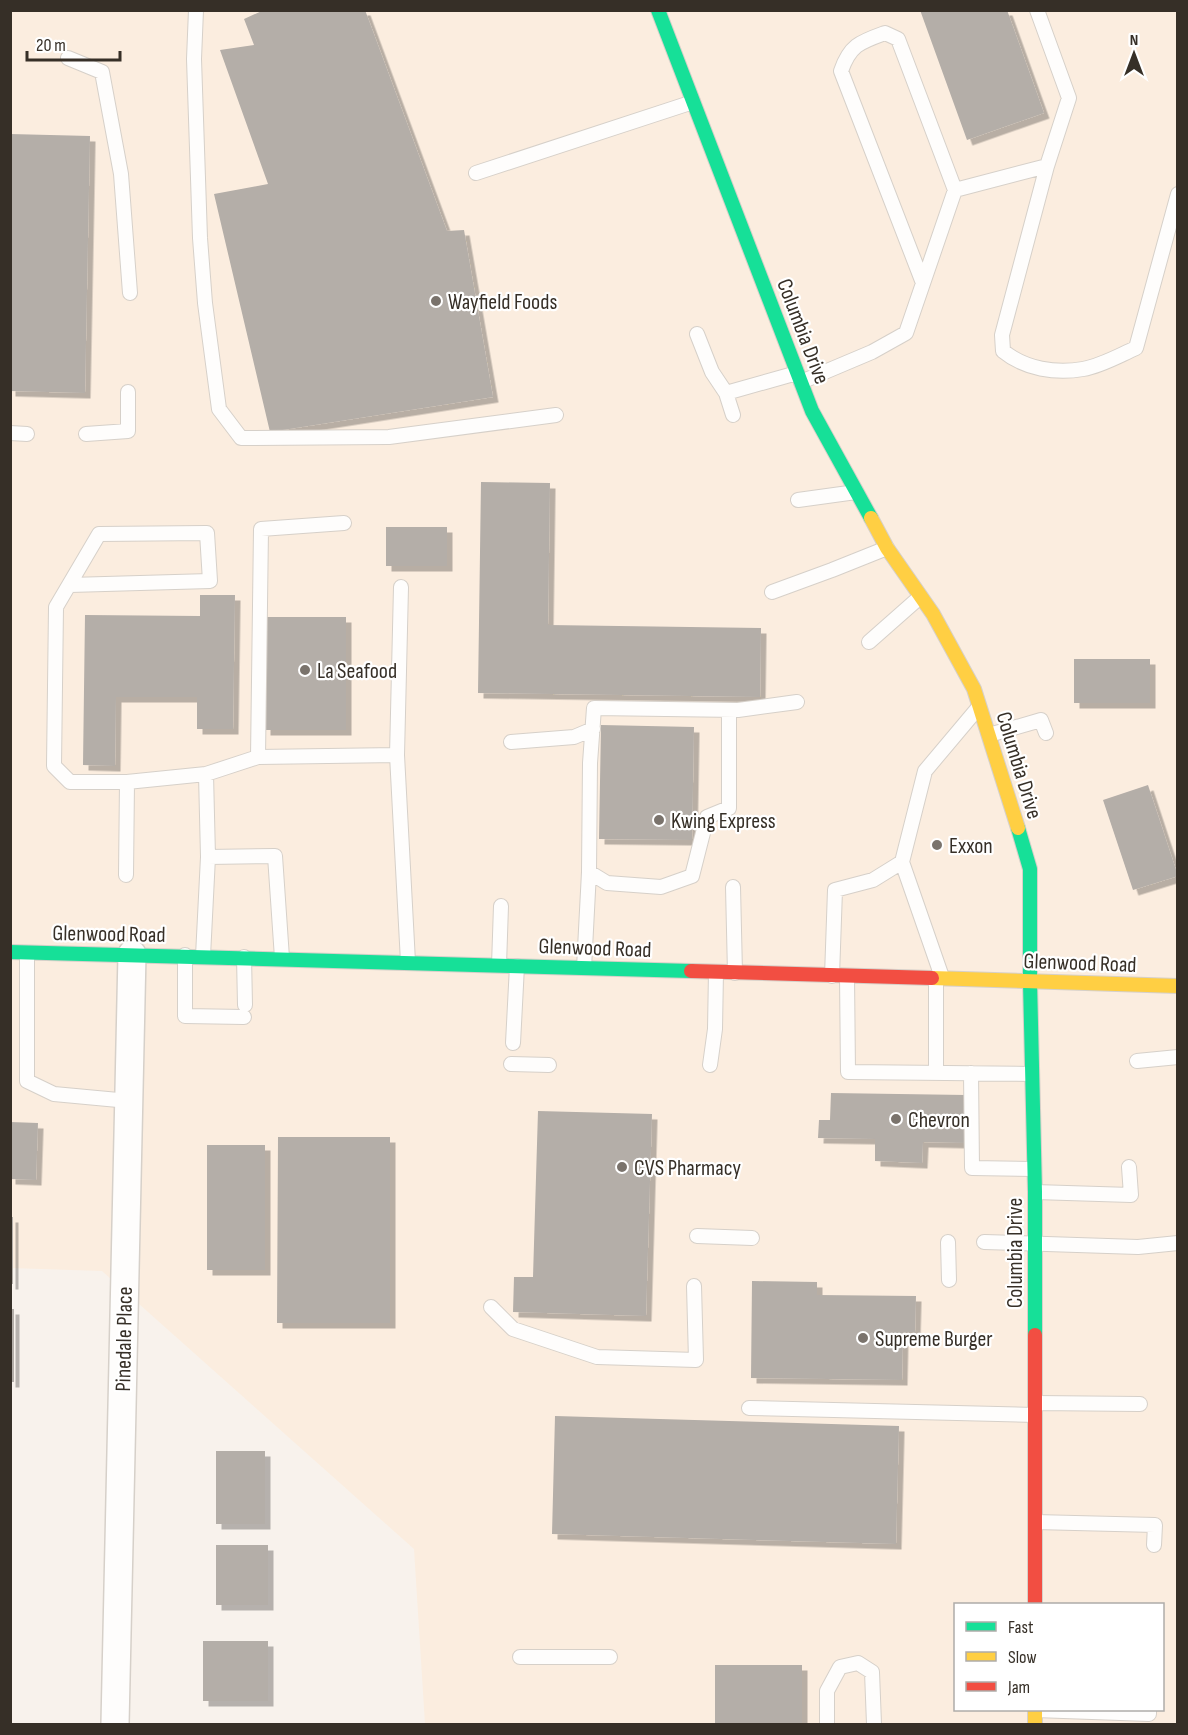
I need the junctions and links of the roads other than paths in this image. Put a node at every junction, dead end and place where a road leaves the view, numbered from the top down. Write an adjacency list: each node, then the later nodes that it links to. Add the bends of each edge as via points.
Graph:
1 (196, 10): 16 (lane, via 194,58 205,303 219,409 241,438 389,437)
2 (658, 10): 5 (main road, Columbia Drive)
3 (1037, 10): 6 (lane, via 1069,98)
4 (68, 57): 11 (lane, via 102,72 121,174)
5 (693, 102): 7 (lane); 13 (main road, Columbia Drive)
6 (1047, 166): 8 (lane); 9 (lane, via 1002,335 1003,351 1016,362 1053,371 1085,369 1136,348)
7 (476, 173)
8 (955, 190): 10 (lane); 10 (lane, via 898,39 885,33 858,43 841,71)
9 (1178, 194)
10 (924, 283): 13 (lane, via 906,333 872,352)
11 (130, 293)
12 (697, 334): 15 (lane, via 712,372)
13 (799, 377): 15 (lane); 21 (main road, Columbia Drive, via 812,411)
14 (128, 392): 20 (lane, via 128,431)
15 (726, 393): 17 (lane)
16 (556, 415)
17 (733, 415)
18 (10, 433): 19 (lane)
19 (27, 434)
20 (86, 434)
21 (856, 492): 22 (lane); 24 (main road, Columbia Drive)
22 (798, 500)
23 (344, 523): 38 (lane, via 261,529)
24 (886, 548): 27 (lane); 28 (main road, Columbia Drive)
25 (70, 585): 25 (lane, via 99,534 207,533 210,581); 40 (lane, via 56,607 54,766 70,782)
26 (401, 587): 37 (lane)
27 (772, 591)
28 (921, 597): 29 (lane); 31 (main road, Columbia Drive)
29 (869, 642)
30 (797, 702): 32 (lane)
31 (980, 706): 35 (main road, Columbia Drive); 42 (lane, via 925,771)
32 (734, 710): 33 (lane, via 594,708); 43 (lane, via 729,808 707,817 692,876 661,887 607,883)
33 (592, 729): 36 (lane, via 574,736); 43 (lane)
34 (1046, 733): 35 (lane, via 1041,720)
35 (989, 735): 63 (main road, Columbia Drive, via 1030,869)
36 (511, 742)
37 (398, 755): 38 (lane); 54 (lane)
38 (258, 757): 39 (lane)
39 (206, 774): 40 (lane); 41 (lane)
40 (127, 782): 44 (lane)
41 (208, 857): 51 (lane); 53 (lane, via 275,856)
42 (902, 862): 60 (lane, via 873,880 835,890); 62 (lane)
43 (589, 872): 57 (lane)
44 (126, 875)
45 (733, 887): 59 (lane)
46 (501, 906): 55 (lane)
47 (10, 952): 48 (main road, Glenwood Road)
48 (27, 953): 49 (main road, Glenwood Road); 74 (lane, via 27,1081 54,1094)
49 (132, 954): 50 (main road, Glenwood Road); 74 (street, Pinedale Place)
50 (185, 955): 51 (main road, Glenwood Road); 52 (lane, via 185,1016 245,1011)
51 (203, 956): 52 (main road, Glenwood Road)
52 (244, 957): 53 (main road, Glenwood Road)
53 (282, 958): 54 (main road, Glenwood Road)
54 (408, 962): 55 (main road, Glenwood Road)
55 (499, 965): 56 (main road, Glenwood Road)
56 (517, 966): 57 (main road, Glenwood Road); 65 (lane)
57 (584, 968): 58 (main road, Glenwood Road)
58 (716, 972): 59 (main road, Glenwood Road); 70 (lane)
59 (735, 973): 60 (main road, Glenwood Road)
60 (832, 976): 61 (main road, Glenwood Road)
61 (847, 976): 62 (main road, Glenwood Road); 71 (lane, via 848,1072)
62 (939, 979): 63 (main road, Glenwood Road); 71 (lane)
63 (1030, 982): 64 (main road, Glenwood Road); 73 (main road, Columbia Drive)
64 (1178, 986)
65 (513, 1043)
66 (1178, 1057): 67 (lane)
67 (1137, 1061)
68 (511, 1064): 69 (lane)
69 (549, 1065)
70 (710, 1065)
71 (936, 1072): 72 (lane)
72 (971, 1073): 73 (lane); 76 (lane, via 972,1168)
73 (1032, 1074): 76 (main road, Columbia Drive)
74 (129, 1101): 97 (street, Pinedale Place)
75 (1129, 1167): 77 (lane, via 1131,1196)
76 (1034, 1169): 77 (main road, Columbia Drive)
77 (1035, 1192): 82 (main road, Columbia Drive)
78 (697, 1236): 79 (lane)
79 (752, 1238)
80 (948, 1242): 84 (lane)
81 (984, 1242): 82 (lane)
82 (1035, 1243): 83 (lane, via 1138,1247); 89 (main road, Columbia Drive)
83 (1178, 1244)
84 (949, 1280)
85 (694, 1286): 86 (lane, via 696,1360 597,1357 513,1329)
86 (491, 1307)
87 (1140, 1404): 89 (lane)
88 (749, 1408): 89 (lane)
89 (1035, 1409): 90 (main road, Columbia Drive)
90 (1035, 1522): 91 (lane, via 1155,1525); 92 (main road, Columbia Drive)
91 (1154, 1545)
92 (1035, 1603)
93 (520, 1657): 94 (lane)
94 (610, 1657)
95 (1064, 1711): 96 (lane)
96 (1149, 1711)
97 (115, 1725)
98 (827, 1725): 99 (lane, via 827,1691 840,1667 858,1663 872,1672)
99 (874, 1725)

